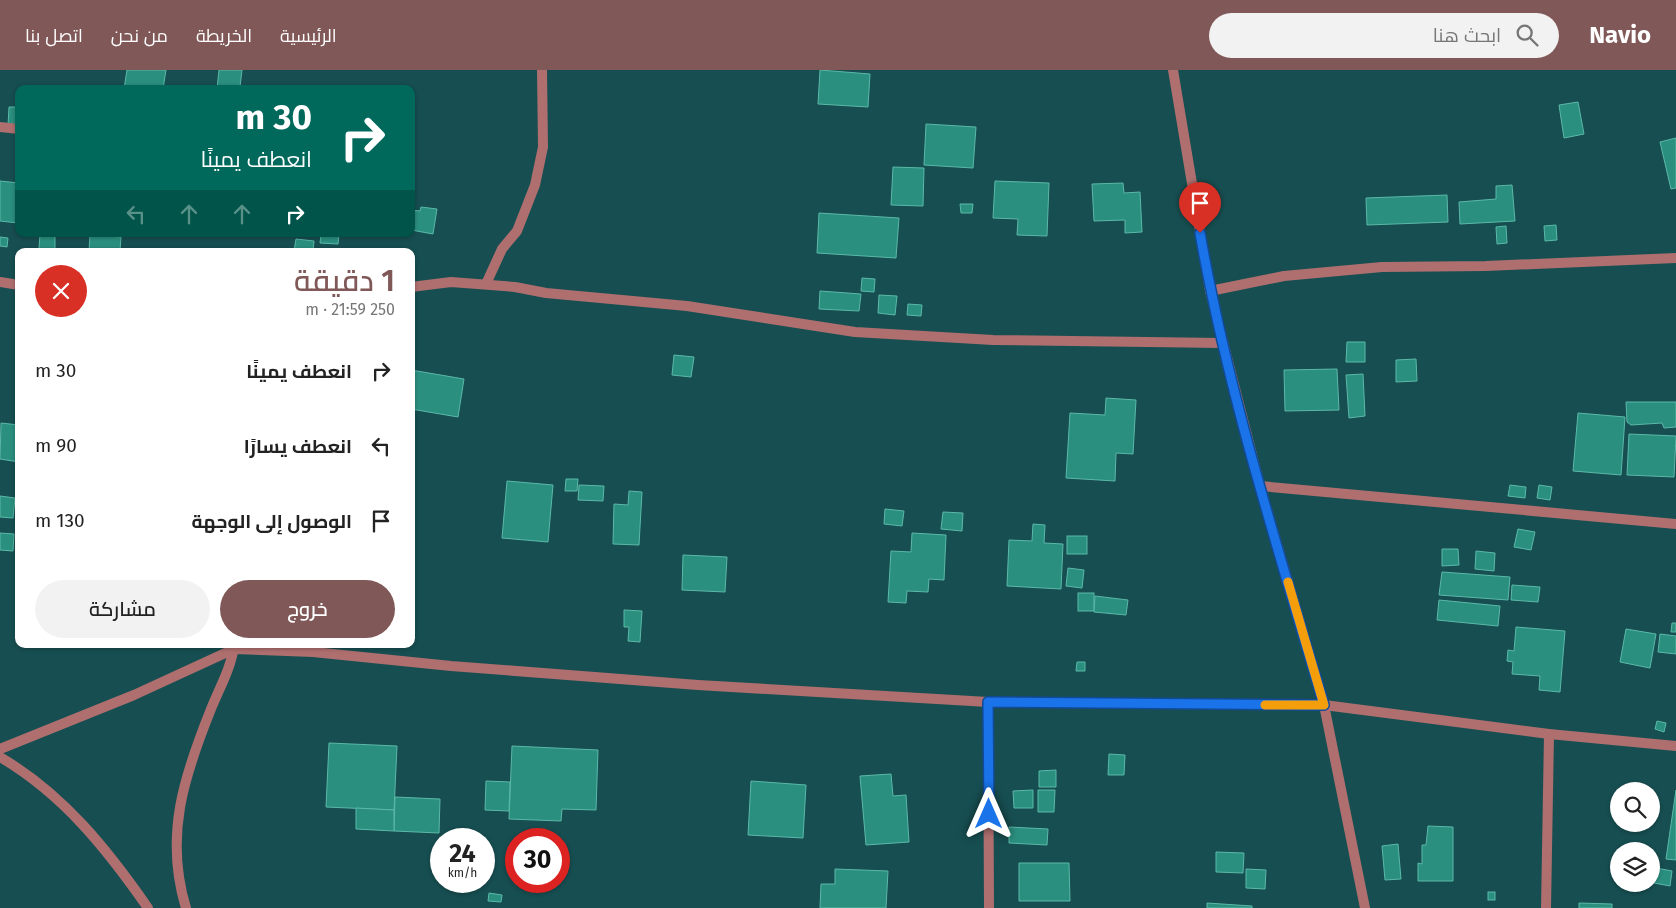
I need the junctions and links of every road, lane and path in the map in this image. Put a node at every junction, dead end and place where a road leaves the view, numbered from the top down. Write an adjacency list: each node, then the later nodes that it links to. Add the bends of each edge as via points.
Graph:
1 (542, 70): 7 (street, via 543,147 535,185 517,231 502,249)
2 (1172, 70): 10 (street)
3 (0, 127): 4 (street)
4 (15, 129)
5 (1676, 258): 10 (street, via 1382,267 1284,276)
6 (0, 282): 8 (street)
7 (486, 284): 9 (street, via 450,282); 11 (street, via 687,306 854,332 993,340)
8 (15, 285)
9 (415, 286)
10 (1210, 291): 11 (street)
11 (1222, 343): 12 (street)
12 (1260, 486): 13 (street); 18 (street)
13 (1676, 524)
14 (230, 648): 21 (street, via 134,695)
15 (233, 648): 24 (street, via 178,808 176,850)
16 (260, 648): 17 (street, via 698,685)
17 (988, 702): 18 (street); 25 (street)
18 (1324, 705): 19 (street); 26 (street)
19 (1549, 734): 20 (street); 27 (street)
20 (1676, 746)
21 (0, 749)
22 (0, 758): 23 (street, via 70,810 98,840)
23 (148, 908)
24 (186, 908)
25 (989, 908)
26 (1365, 908)
27 (1546, 908)

